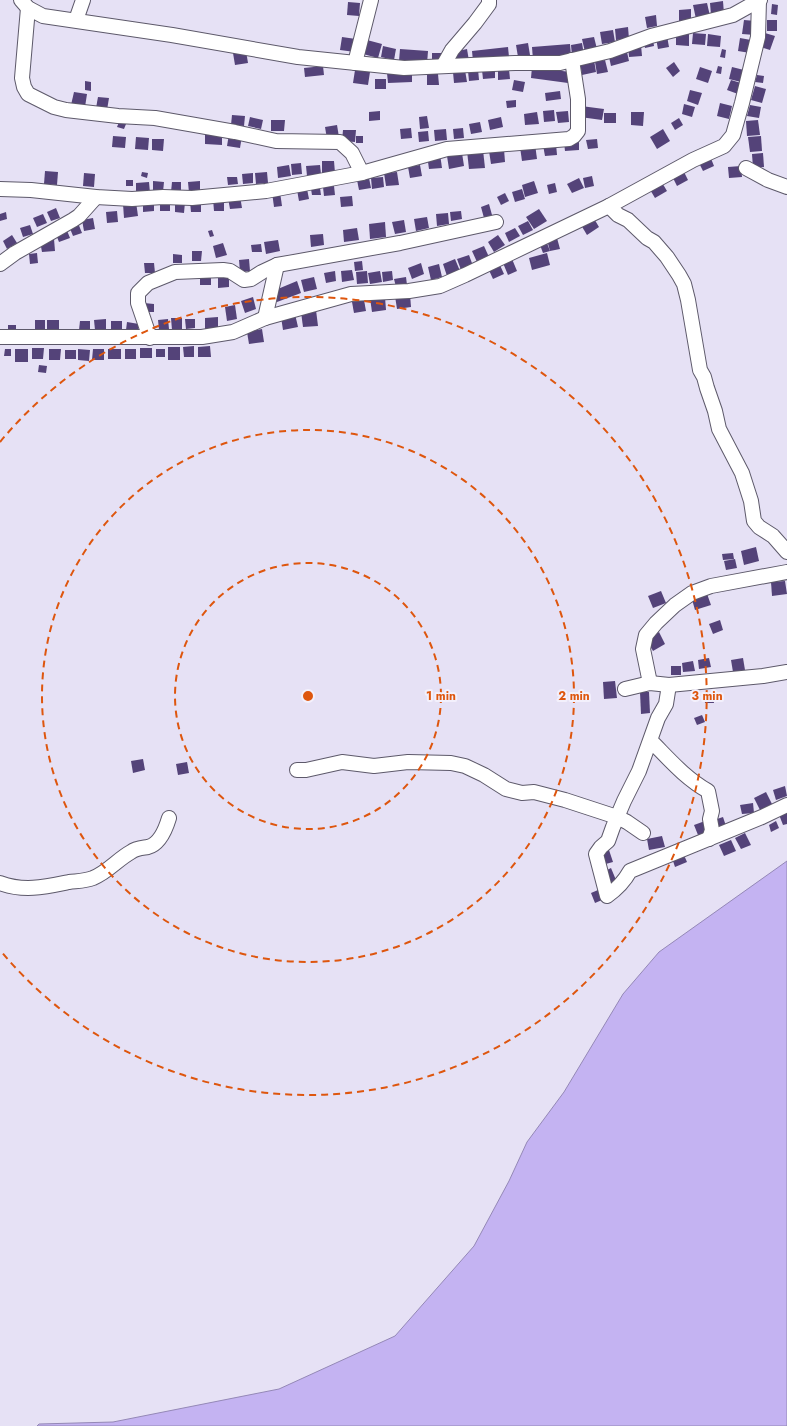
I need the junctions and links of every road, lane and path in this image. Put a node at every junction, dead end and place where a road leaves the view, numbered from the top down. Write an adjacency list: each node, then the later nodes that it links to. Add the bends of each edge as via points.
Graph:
1 (83, 0): 6 (street)
2 (371, 0): 8 (street)
3 (489, 0): 9 (street)
4 (760, 0): 7 (street, via 733,15); 15 (street, via 758,37 734,135 724,146)
5 (24, 4): 6 (street, via 43,16); 11 (street, via 24,87 28,94 54,108 155,118 276,141 340,142 352,153)
6 (76, 20): 8 (street, via 298,57)
7 (572, 60): 9 (street, via 560,63); 11 (street, via 578,99 578,131 569,139 447,149)
8 (355, 63): 9 (street, via 404,68)
9 (443, 66)
10 (746, 168): 12 (street)
11 (362, 173): 14 (street, via 266,191 192,198)
12 (787, 187)
13 (0, 189): 14 (street)
14 (96, 197): 17 (street, via 74,220)
15 (609, 206): 19 (street, via 440,286 351,294); 22 (street, via 654,242 684,284 700,370 716,411 719,429 742,473 754,521 773,536)
16 (496, 222): 18 (street)
17 (0, 264)
18 (277, 265): 19 (street); 21 (street, via 244,280 230,271 217,270 175,272 148,283 138,293 138,303)
19 (265, 318): 21 (street, via 233,332 202,337)
20 (0, 337): 21 (street)
21 (150, 338)
22 (787, 552)
23 (787, 572): 25 (street, via 711,586 692,592 675,605 646,635 643,649)
24 (787, 672): 26 (street)
25 (650, 683): 26 (street); 27 (street)
26 (669, 685): 28 (street, via 666,704 658,718)
27 (625, 689)
28 (651, 741): 31 (street); 34 (street, via 681,772 708,791 712,811)
29 (297, 770): 31 (street, via 342,762 374,766 408,762 451,763 478,772 506,789 551,796)
30 (787, 805): 34 (street)
31 (617, 817): 33 (street); 34 (street, via 608,841 596,854 607,896 616,890 630,871)
32 (169, 818): 35 (street, via 167,827 158,841 133,850 106,871 92,878 32,889)
33 (643, 833)
34 (710, 839)
35 (0, 883)

